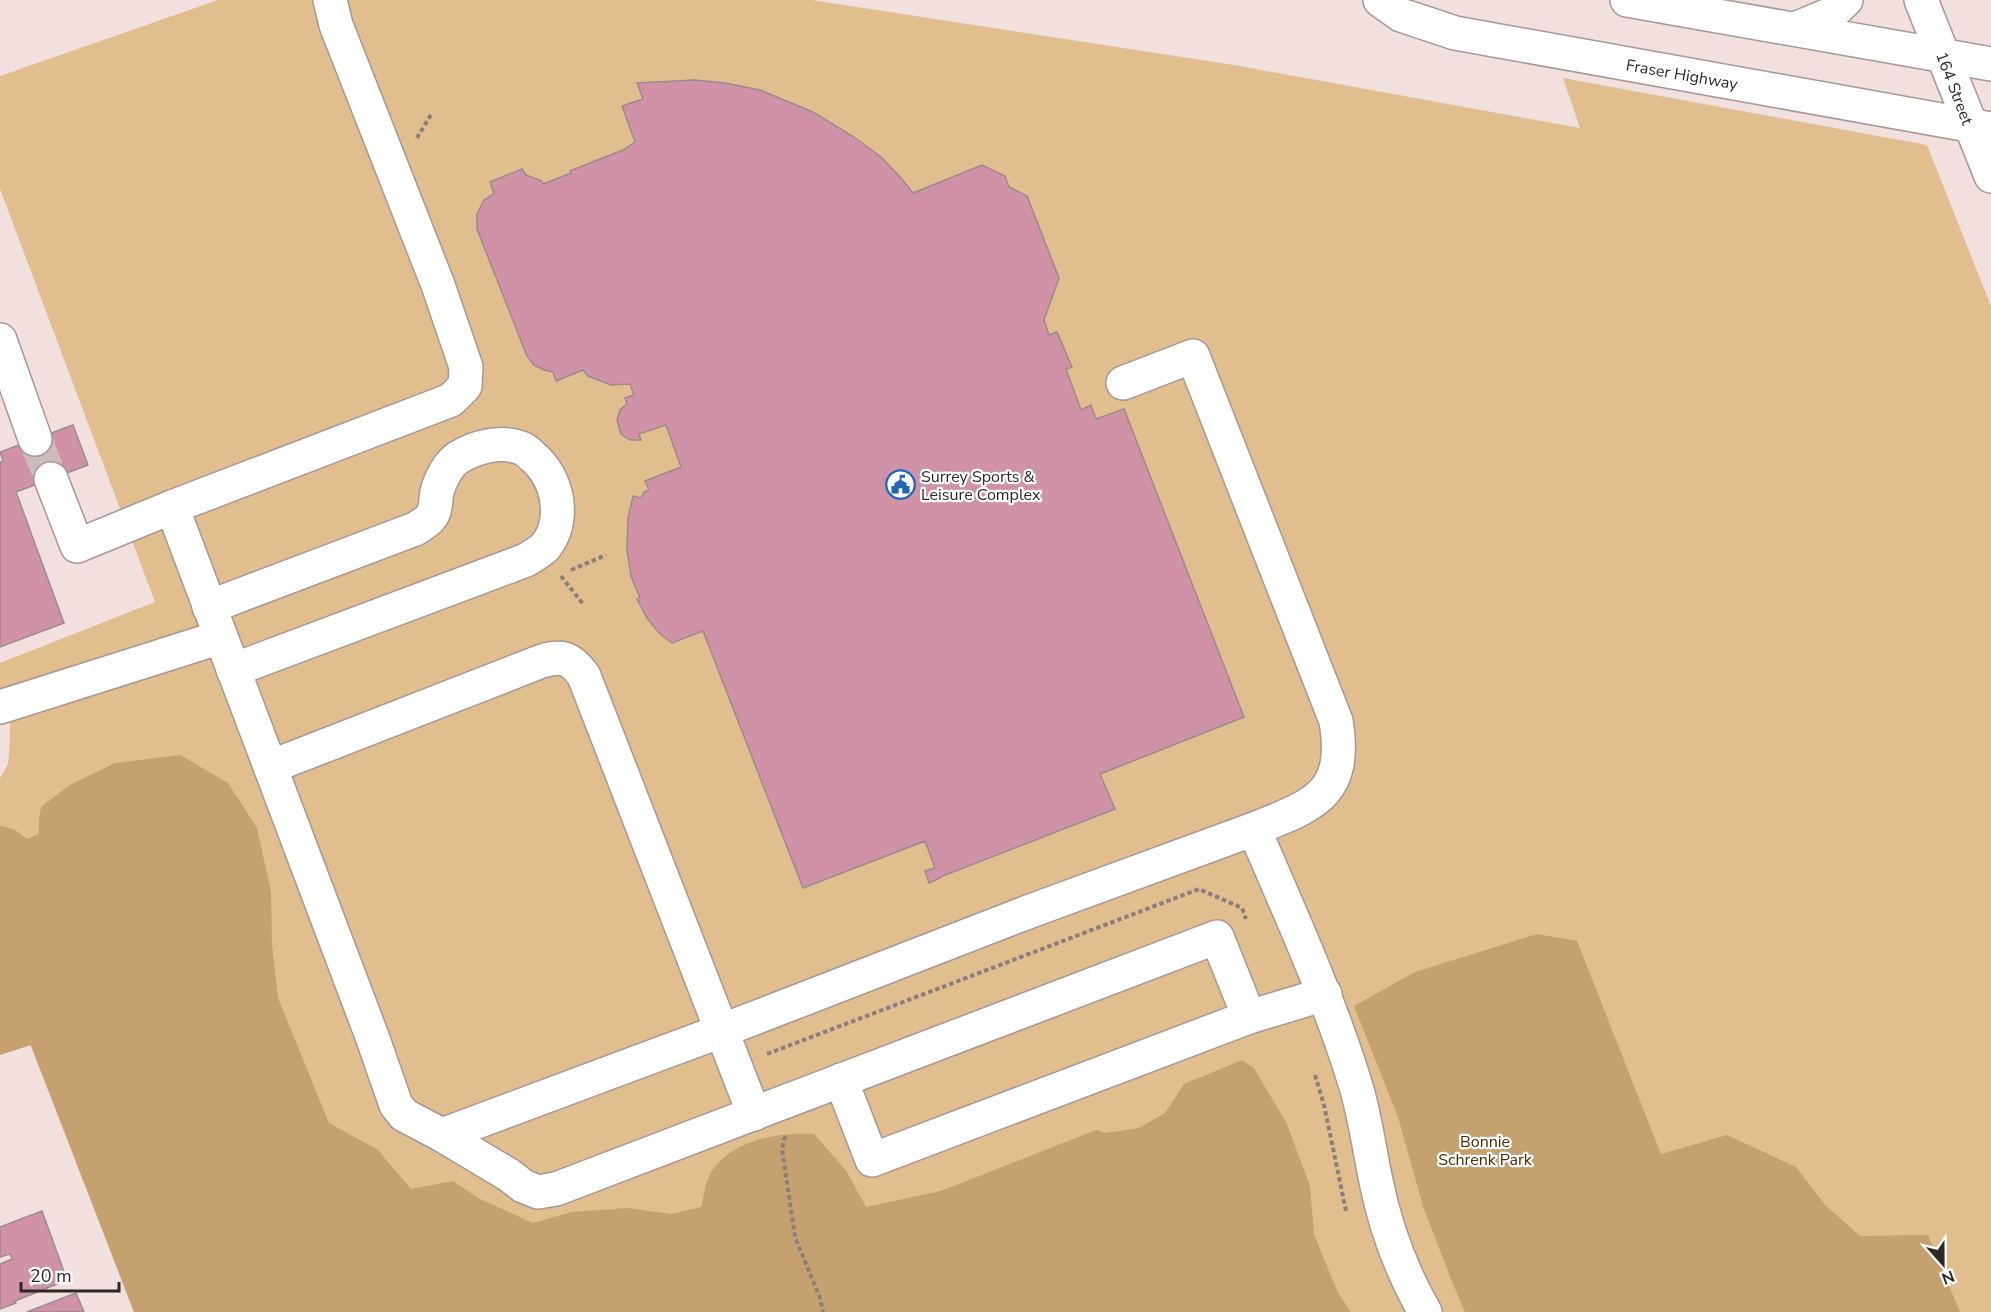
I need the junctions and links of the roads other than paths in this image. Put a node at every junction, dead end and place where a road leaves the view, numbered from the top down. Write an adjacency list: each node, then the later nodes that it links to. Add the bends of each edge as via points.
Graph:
1 (330, 0): 15 (main road, via 438,285 466,367 465,386 451,400)
2 (1380, 0): 9 (main road, Fraser Highway, via 1401,15 1455,33)
3 (1627, 0): 6 (main road)
4 (1846, 0): 6 (main road, via 1821,19)
5 (1921, 0): 7 (main road, 164 Street)
6 (1795, 29): 7 (main road)
7 (1942, 55): 8 (main road); 9 (main road, 164 Street)
8 (1991, 64)
9 (1980, 127): 10 (main road, 164 Street)
10 (1991, 176)
11 (0, 340): 13 (main road)
12 (1123, 383): 21 (main road, via 1193,356 1336,721 1339,757 1336,774 1328,787 1308,807)
13 (35, 439)
14 (51, 479): 15 (main road, via 77,546)
15 (172, 507): 16 (main road)
16 (209, 607): 17 (main road); 18 (main road, via 415,529 430,518 443,475 457,458 480,448 499,444 522,448 540,462 551,482 558,501 554,534 544,548 526,560)
17 (221, 637): 18 (main road); 19 (main road)
18 (233, 670): 20 (main road)
19 (0, 707)
20 (270, 767): 24 (main road, via 542,661 567,659 584,676); 27 (main road, via 396,1106)
21 (1254, 829): 22 (main road); 24 (main road, via 1028,912)
22 (1325, 994): 23 (main road); 28 (main road, via 1355,1084 1387,1223)
23 (1249, 1017): 25 (main road, via 1217,937); 25 (main road, via 872,1160)
24 (722, 1032): 26 (main road); 27 (main road)
25 (841, 1080): 26 (main road)
26 (754, 1114): 27 (main road, via 556,1189 538,1192)
27 (442, 1135)
28 (1425, 1312)

